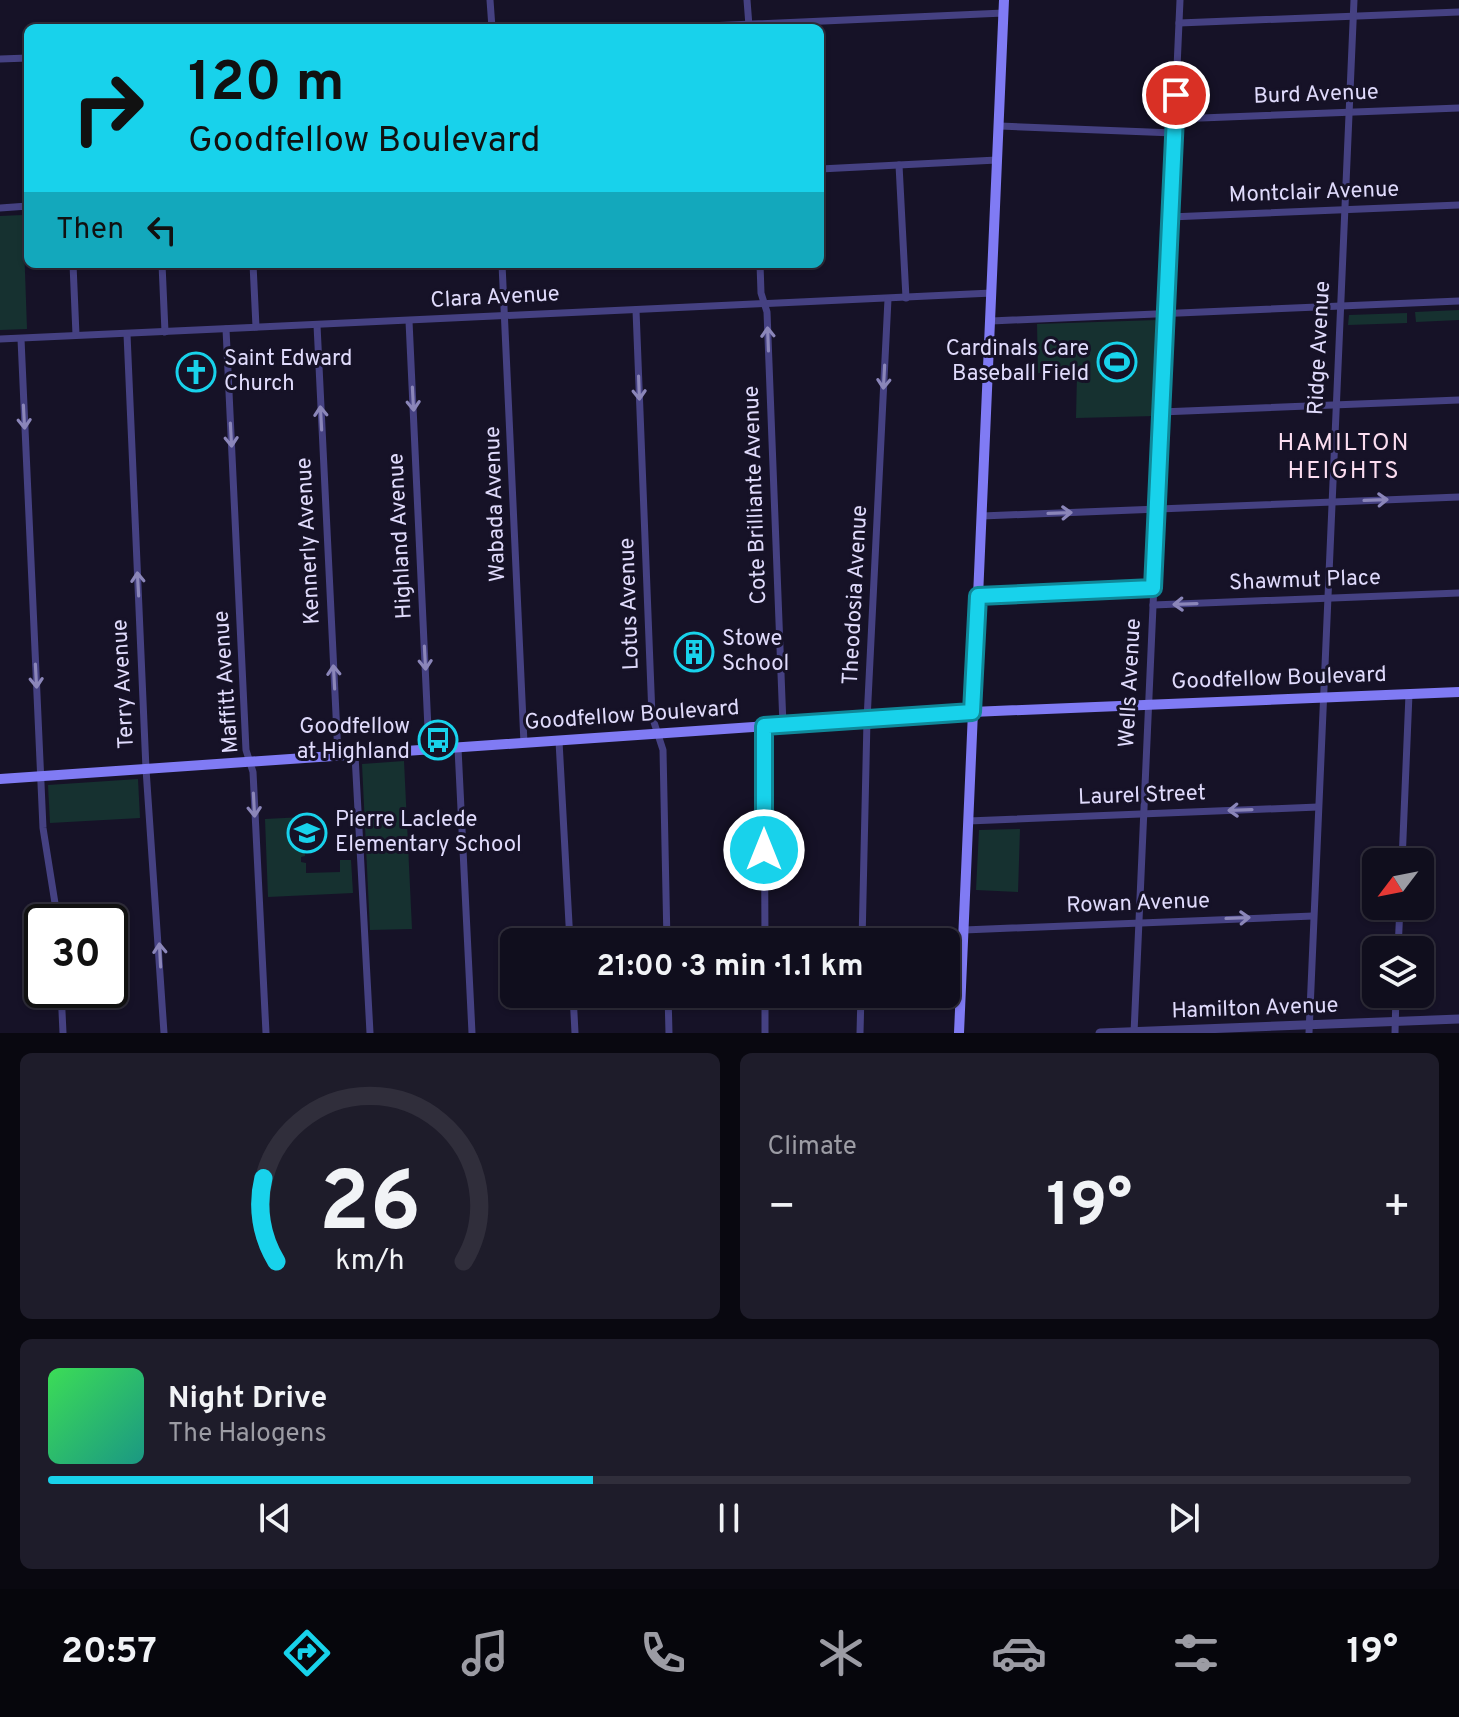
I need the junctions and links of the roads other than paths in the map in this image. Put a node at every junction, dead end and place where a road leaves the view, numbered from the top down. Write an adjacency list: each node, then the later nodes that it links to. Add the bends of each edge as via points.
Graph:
1 (490, 0): 10 (street)
2 (747, 0): 11 (street)
3 (1004, 0): 7 (main road)
4 (1180, 0): 9 (street, Wells Avenue)
5 (1354, 0): 8 (street, Ridge Avenue)
6 (1459, 12): 8 (street)
7 (1004, 13): 12 (street); 18 (main road)
8 (1353, 16): 9 (street); 16 (street, Ridge Avenue)
9 (1179, 23): 17 (street, Wells Avenue)
10 (492, 24)
11 (749, 24)
12 (788, 24)
13 (24, 58): 14 (street)
14 (0, 59)
15 (1459, 108): 16 (street, Burd Avenue)
16 (1347, 112): 17 (street, Burd Avenue); 26 (street, Ridge Avenue)
17 (1175, 119): 19 (street, Wells Avenue)
18 (1000, 126): 19 (street); 20 (main road)
19 (1174, 133): 27 (street, Wells Avenue)
20 (997, 160): 21 (street); 33 (main road)
21 (899, 165): 22 (street); 34 (street)
22 (824, 169)
23 (1459, 205): 26 (street, Montclair Avenue)
24 (24, 206): 25 (street)
25 (0, 208)
26 (1344, 210): 27 (street, Montclair Avenue); 38 (street, Ridge Avenue)
27 (1170, 217): 40 (street, Wells Avenue)
28 (73, 268): 49 (street)
29 (162, 268): 47 (street)
30 (253, 268): 45 (street)
31 (502, 268): 41 (street, Wabada Avenue)
32 (760, 268): 37 (street, Cote Brilliante Avenue)
33 (992, 293): 34 (street, Clara Avenue); 43 (main road)
34 (906, 298): 35 (street, Clara Avenue)
35 (888, 299): 37 (street, Clara Avenue); 69 (street, Theodosia Avenue, one-way to 69)
36 (1459, 301): 38 (street)
37 (764, 303): 39 (street, Clara Avenue); 70 (street, Cote Brilliante Avenue, one-way to 37)
38 (1341, 306): 40 (street); 53 (street, Ridge Avenue)
39 (636, 310): 41 (street, Clara Avenue); 72 (street, Lotus Avenue, one-way to 72, via 652,716)
40 (1165, 314): 43 (street); 54 (street, Wells Avenue)
41 (506, 315): 42 (street, Clara Avenue); 74 (street, Wabada Avenue)
42 (409, 321): 44 (street, Clara Avenue); 76 (street, Highland Avenue, one-way to 76)
43 (991, 321): 58 (main road)
44 (317, 325): 45 (street, Clara Avenue); 77 (street, Kennerly Avenue, one-way to 44)
45 (256, 327): 46 (street, Clara Avenue)
46 (226, 329): 47 (street, Clara Avenue); 79 (street, Maffitt Avenue, one-way to 79)
47 (165, 332): 48 (street, Clara Avenue)
48 (127, 334): 49 (street, Clara Avenue); 80 (street, Terry Avenue, one-way to 48)
49 (76, 335): 51 (street, Clara Avenue)
50 (0, 339): 51 (street, Clara Avenue)
51 (21, 339): 81 (street, one-way to 81)
52 (1459, 400): 53 (street)
53 (1335, 403): 54 (street); 56 (street, Ridge Avenue)
54 (1161, 412): 57 (street, Wells Avenue)
55 (1459, 497): 56 (street, one-way to 55)
56 (1332, 502): 57 (street); 62 (street, Ridge Avenue)
57 (1157, 509): 58 (street, one-way to 57); 59 (street, Wells Avenue)
58 (982, 516): 61 (main road)
59 (1153, 588): 61 (street); 63 (street, Wells Avenue)
60 (1459, 593): 62 (street, Shawmut Place)
61 (978, 596): 68 (main road)
62 (1327, 598): 63 (street, Shawmut Place, one-way to 63); 66 (street, Ridge Avenue)
63 (1153, 605): 67 (street, Wells Avenue)
64 (1459, 692): 65 (main road, Goodfellow Boulevard)
65 (1409, 694): 66 (main road, Goodfellow Boulevard); 86 (street)
66 (1323, 697): 67 (main road, Goodfellow Boulevard); 83 (street, Ridge Avenue)
67 (1148, 704): 68 (main road, Goodfellow Boulevard); 84 (street, Wells Avenue)
68 (972, 712): 69 (main road, Goodfellow Boulevard); 85 (main road)
69 (867, 720): 70 (main road, Goodfellow Boulevard); 93 (street, Theodosia Avenue)
70 (783, 725): 71 (main road, Goodfellow Boulevard)
71 (764, 726): 72 (main road, Goodfellow Boulevard); 92 (street)
72 (660, 735): 73 (main road, Goodfellow Boulevard); 91 (street, Lotus Avenue)
73 (559, 741): 74 (main road, Goodfellow Boulevard); 90 (street)
74 (524, 743): 75 (main road, Goodfellow Boulevard)
75 (458, 748): 76 (main road, Goodfellow Boulevard); 109 (street)
76 (429, 750): 78 (main road, Goodfellow Boulevard)
77 (338, 755): 78 (main road, Goodfellow Boulevard); 79 (main road, Goodfellow Boulevard)
78 (355, 755): 108 (street)
79 (249, 761): 80 (main road, Goodfellow Boulevard); 107 (street, Maffitt Avenue, one-way to 107)
80 (146, 769): 81 (main road, Goodfellow Boulevard); 106 (street, Terry Avenue, one-way to 80)
81 (41, 776): 82 (main road, Goodfellow Boulevard); 87 (street, via 45,849)
82 (0, 779)
83 (1318, 807): 84 (street, Laurel Street, one-way to 84); 88 (street, Ridge Avenue)
84 (1142, 814): 85 (street, Laurel Street); 89 (street, Wells Avenue)
85 (968, 821): 94 (main road)
86 (1403, 848)
87 (56, 904)
88 (1313, 916): 89 (street, Rowan Avenue, one-way to 88); 103 (street, Ridge Avenue)
89 (1139, 922): 94 (street, Rowan Avenue); 104 (street, Wells Avenue)
90 (569, 928)
91 (667, 928)
92 (765, 928)
93 (862, 928)
94 (964, 930): 114 (main road)
95 (62, 1008): 105 (street)
96 (574, 1008): 110 (street)
97 (668, 1008): 111 (street)
98 (765, 1008): 112 (street)
99 (861, 1008): 113 (street)
100 (1395, 1008): 102 (street)
101 (1459, 1019): 102 (street, Hamilton Avenue)
102 (1395, 1021): 103 (street, Hamilton Avenue); 116 (street)
103 (1310, 1029): 104 (street, Hamilton Avenue)
104 (1134, 1032): 115 (street, Hamilton Avenue)
105 (63, 1033)
106 (164, 1033)
107 (266, 1033)
108 (370, 1033)
109 (472, 1033)
110 (575, 1033)
111 (669, 1033)
112 (765, 1033)
113 (860, 1033)
114 (959, 1033)
115 (1100, 1033)
116 (1395, 1033)

